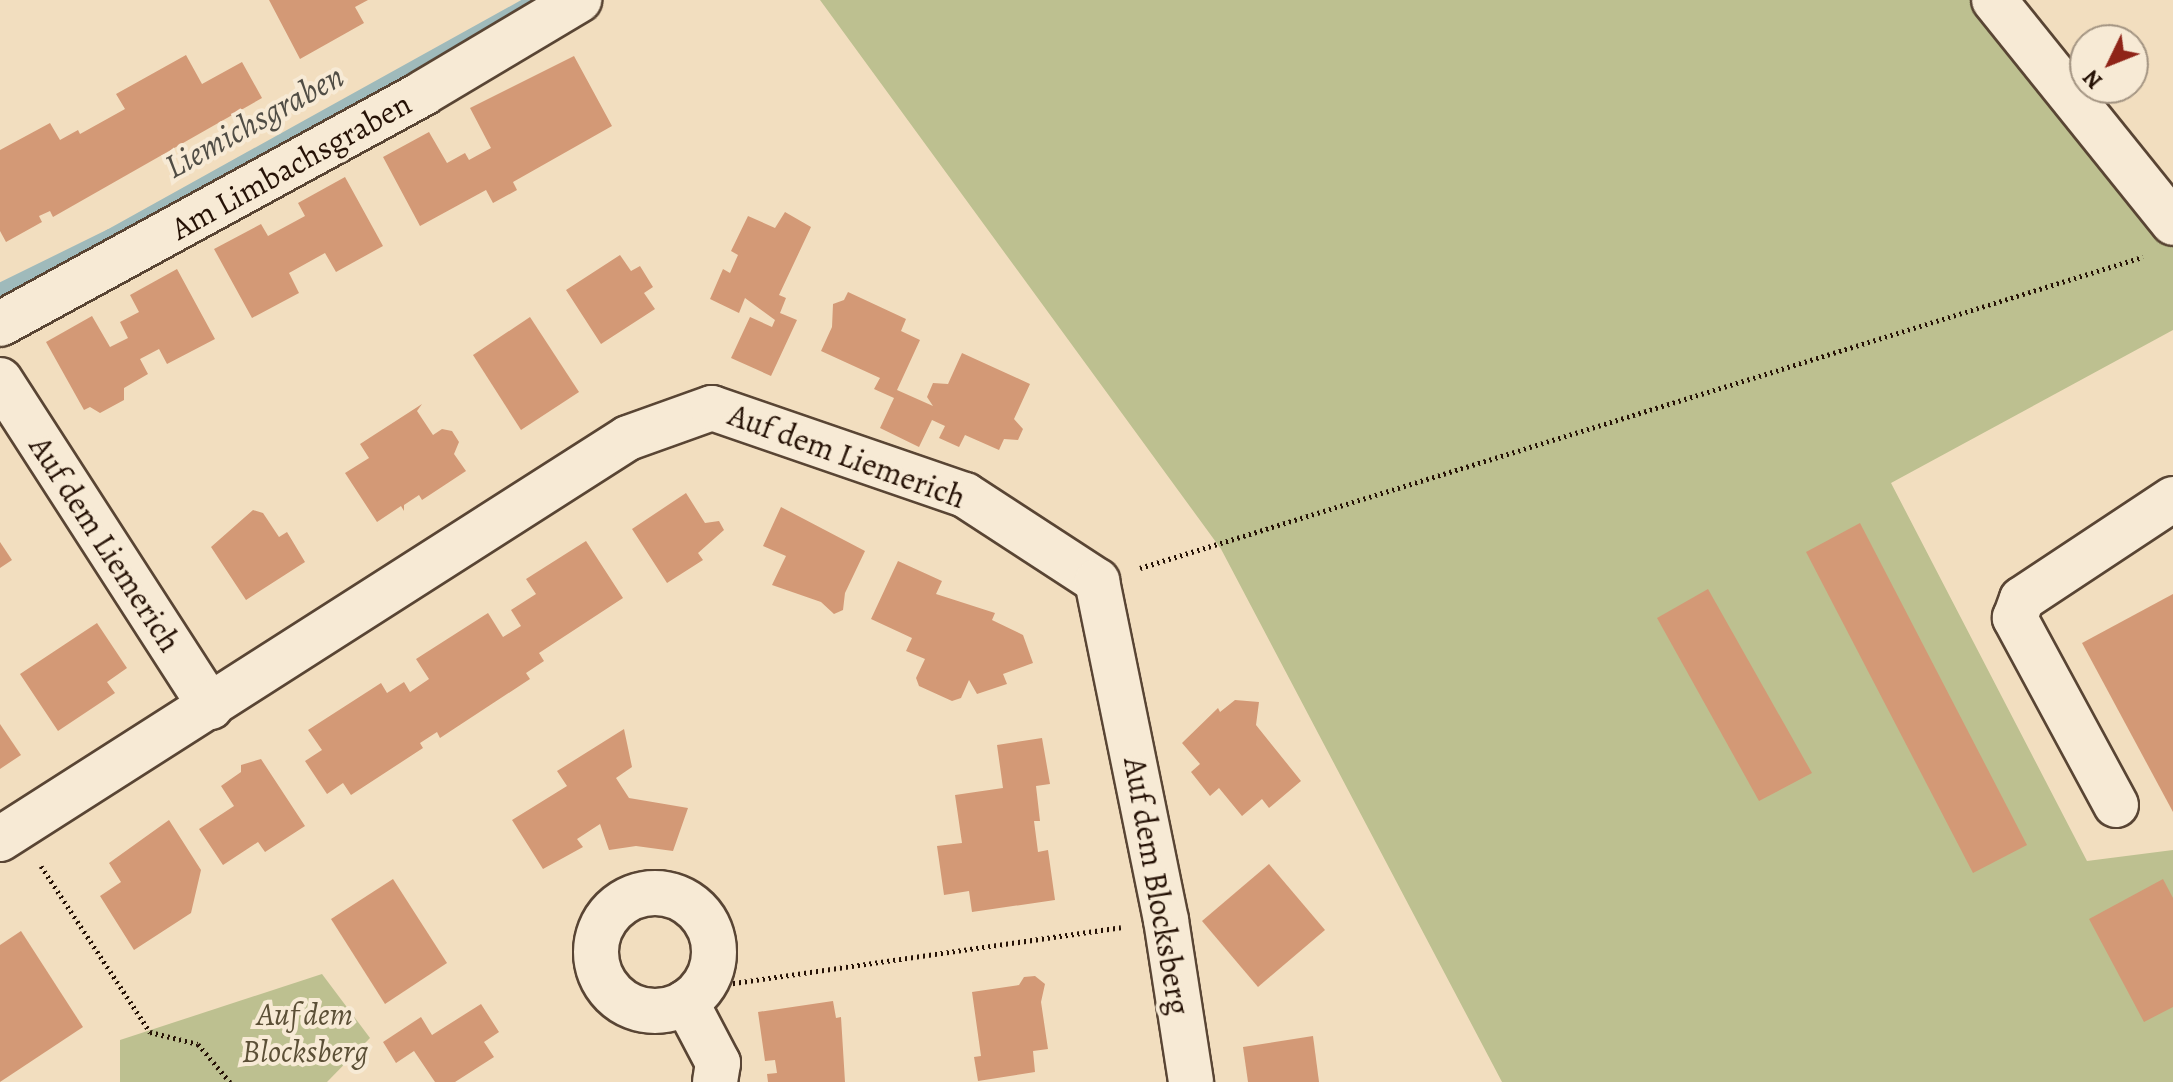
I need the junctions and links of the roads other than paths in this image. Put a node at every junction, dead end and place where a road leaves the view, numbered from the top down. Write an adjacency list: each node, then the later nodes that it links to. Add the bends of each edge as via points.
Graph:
1 (579, 0): 4 (street, Am Limbachsgraben, via 423,93)
2 (1994, 0): 3 (street)
3 (2165, 238)
4 (0, 324)
5 (0, 380): 8 (street, Auf dem Liemerich)
6 (2173, 499): 9 (street, via 2022,599 2015,618)
7 (1097, 581): 8 (street, Auf dem Liemerich, via 965,495 712,408 628,438); 13 (street, Auf dem Blocksberg, via 1166,920)
8 (211, 707): 10 (street, Auf dem Liemerich)
9 (2116, 805)
10 (8, 834)
11 (694, 995): 12 (street, via 718,1063)
12 (715, 1082)
13 (1191, 1082)

